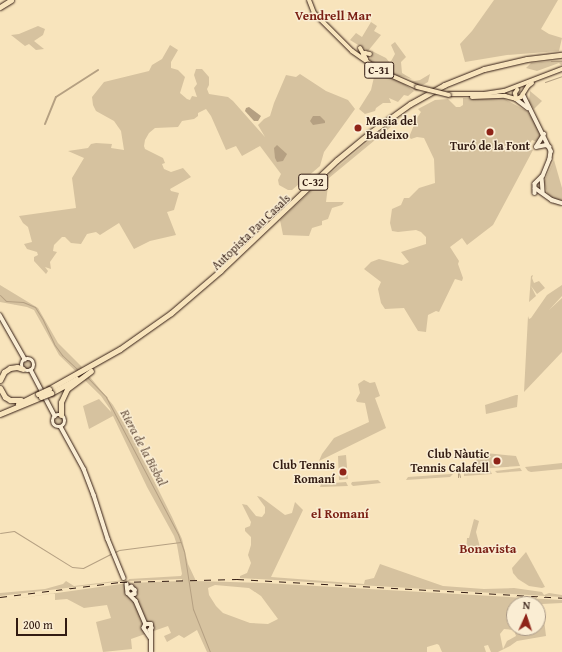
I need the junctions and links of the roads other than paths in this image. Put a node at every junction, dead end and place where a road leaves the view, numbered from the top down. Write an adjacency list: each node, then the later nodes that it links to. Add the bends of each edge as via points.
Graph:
1 (11, 0): 3 (highway)
2 (309, 0): 9 (main road, C-31, via 315,12); 12 (main road, C-31, via 314,13 352,50 381,71)
3 (0, 7)
4 (360, 48): 6 (main road)
5 (370, 54): 6 (main road)
6 (363, 55): 9 (main road)
7 (562, 55): 27 (highway, Autopista Pau Casals / C-32, via 527,59 484,69 444,85 405,107 337,160 190,298)
8 (562, 58): 27 (highway, Autopista Pau Casals / C-32, via 529,62 491,71 441,90 404,112 332,168 202,292 150,332)
9 (369, 62): 12 (main road, C-31)
10 (562, 70): 11 (main road, C-31)
11 (533, 81): 13 (main road); 14 (main road, C-31); 16 (main road)
12 (417, 87): 15 (main road, C-31, bridge)
13 (517, 90): 14 (main road); 16 (main road); 17 (main road, C-31, via 495,95); 18 (main road, via 514,94)
14 (497, 92): 15 (main road, C-31)
15 (449, 94): 17 (main road, C-31)
16 (523, 94): 18 (main road); 19 (street)
17 (466, 96): 18 (main road, via 505,96)
18 (516, 99): 19 (street)
19 (531, 111): 20 (street)
20 (544, 134): 21 (street); 21 (street, via 536,147)
21 (550, 147): 22 (street, via 550,159)
22 (540, 182): 23 (street); 23 (street, via 535,183)
23 (538, 189): 24 (street, via 552,200)
24 (562, 203)
25 (0, 315): 26 (street)
26 (25, 359): 28 (street, via 22,365); 29 (street, via 34,362)
27 (96, 366): 30 (highway, Autopista Pau Casals / C-32); 30 (highway, Autopista Pau Casals / C-32)
28 (24, 369): 29 (street); 31 (highway, via 10,368 4,372)
29 (31, 370): 36 (street)
30 (77, 378): 33 (highway, Autopista Pau Casals / C-32, bridge); 36 (highway, via 64,393)
31 (0, 380)
32 (0, 388): 34 (highway, via 10,400)
33 (40, 396): 34 (highway, Autopista Pau Casals / C-32); 35 (highway, Autopista Pau Casals / C-32)
34 (28, 399): 35 (highway, Autopista Pau Casals / C-32)
35 (2, 411)
36 (58, 416): 37 (street, via 65,421); 37 (street, via 53,419 53,424)
37 (61, 427): 38 (street, via 84,469)
38 (124, 578)
39 (130, 590): 39 (street, via 123,590); 40 (street)
40 (147, 623): 41 (street, via 151,624); 42 (street, via 144,628)
41 (151, 629): 42 (street); 43 (street)
42 (147, 630): 43 (street)
43 (150, 637): 44 (street)
44 (151, 652)

